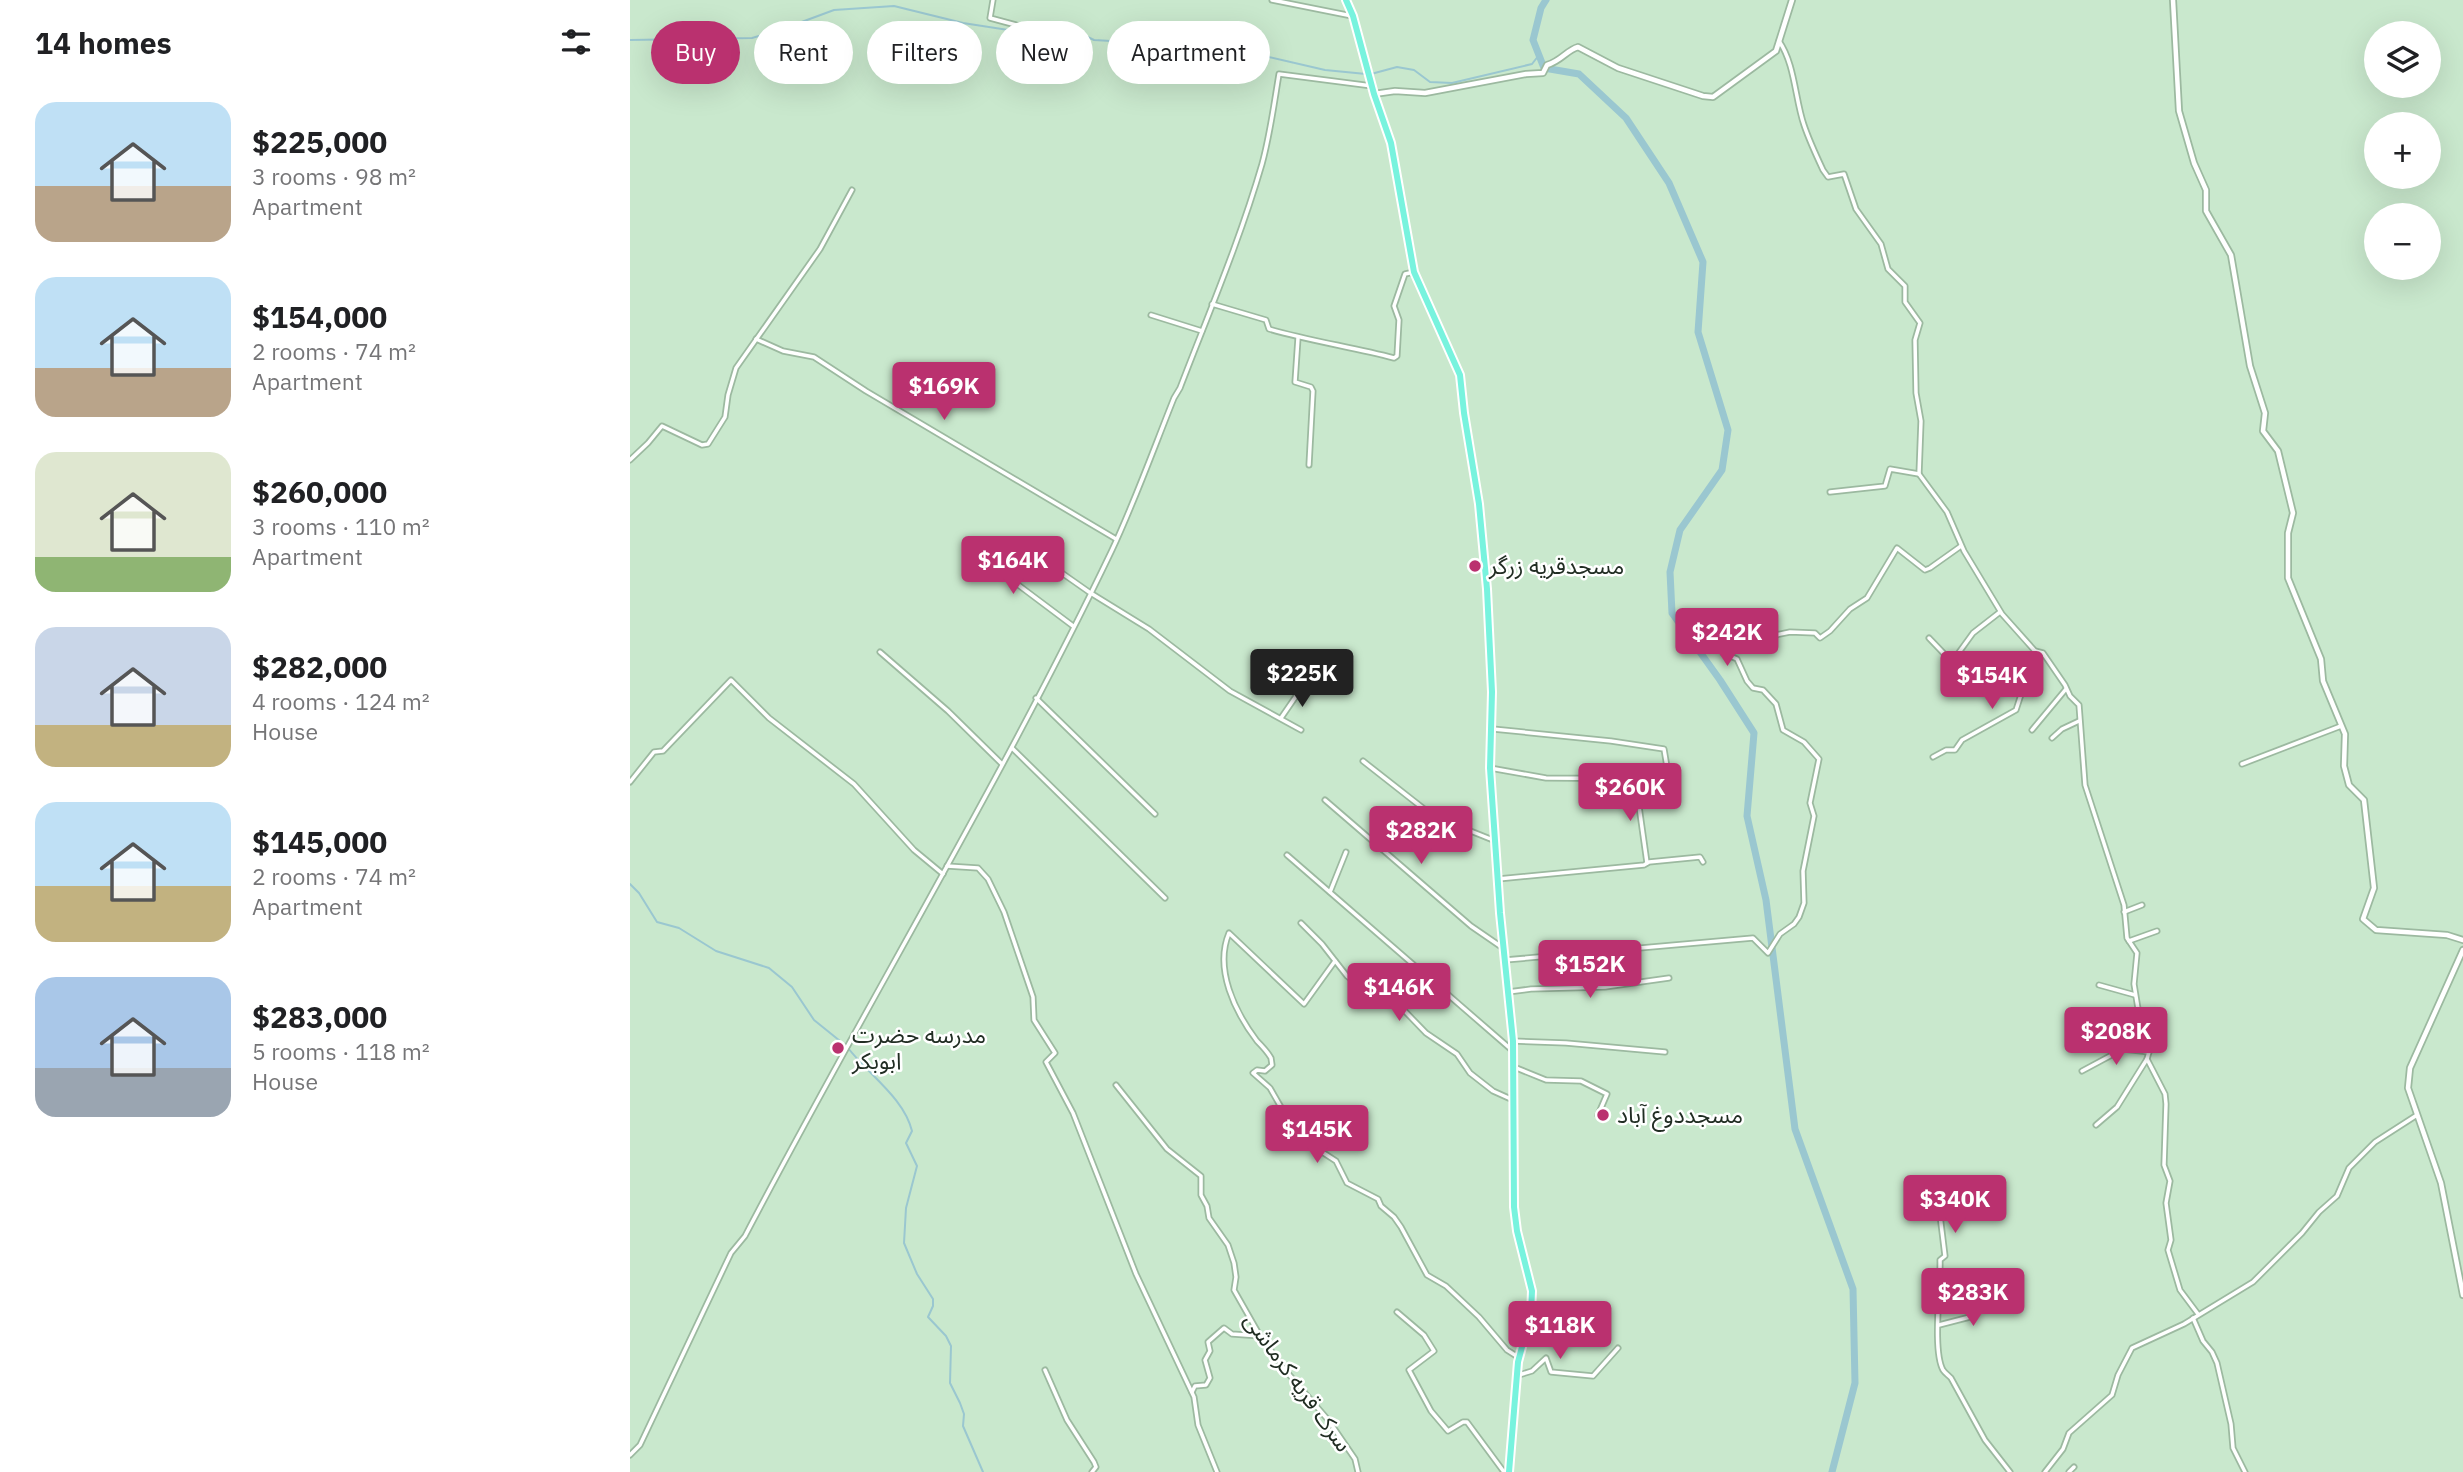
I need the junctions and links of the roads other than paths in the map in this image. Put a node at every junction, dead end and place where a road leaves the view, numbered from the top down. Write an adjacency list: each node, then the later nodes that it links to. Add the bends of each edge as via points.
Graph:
1 (993, 0): 7 (street, via 990,18)
2 (1272, 0): 6 (street)
3 (1346, 0): 6 (highway)
4 (1792, 0): 8 (street)
5 (2173, 0): 37 (street, via 2179,111 2206,190 2206,211 2231,255 2250,366 2265,413 2263,431 2278,451 2293,513 2288,578 2321,659 2323,681)
6 (1353, 16): 9 (highway)
7 (1001, 21)
8 (1779, 41): 10 (street, via 1776,51 1713,97 1619,68 1578,47 1547,65 1543,73 1425,93); 20 (street, via 1823,170 1828,177 1844,174 1856,209 1881,244 1888,269 1905,286 1905,302 1920,323 1916,340)
9 (1373, 86): 10 (highway); 13 (street, via 1279,73 1262,164)
10 (1374, 94): 12 (highway, via 1391,143)
11 (852, 190): 17 (street, via 820,249)
12 (1414, 272): 16 (street, via 1405,274 1394,302 1399,320 1396,358); 38 (highway, via 1460,375 1487,589)
13 (1212, 304): 15 (street); 16 (street, via 1266,320 1269,329)
14 (1151, 315): 15 (street)
15 (1202, 331): 22 (street)
16 (1298, 338): 19 (street, via 1295,382 1313,391)
17 (756, 340): 18 (street, via 736,368 725,417 708,444 662,426); 22 (street, via 814,357)
18 (630, 460)
19 (1308, 465)
20 (1919, 474): 21 (street, via 1891,469 1885,486); 25 (street, via 1947,512)
21 (1830, 492)
22 (1116, 539): 26 (street)
23 (971, 545): 28 (street)
24 (1022, 545): 26 (street)
25 (1961, 546): 27 (street); 70 (street, via 1925,570 1897,548 1867,598 1820,638 1815,633 1790,632 1723,646 1723,653 1737,659 1746,681 1763,690 1776,705 1783,730 1804,742 1819,759 1810,803 1814,816 1803,871 1804,903 1799,917 1768,953 1753,939)
26 (1089, 592): 28 (street); 35 (street, via 1149,629 1230,691)
27 (2000, 611): 29 (street, via 1973,633 1952,662); 30 (street)
28 (1073, 626): 34 (street)
29 (1929, 638)
30 (2035, 651): 33 (street, via 2043,653); 43 (street, via 2016,710 1962,740 1955,750)
31 (880, 652): 45 (street)
32 (1303, 686): 35 (street)
33 (2067, 688): 36 (street, via 2079,705); 40 (street)
34 (1036, 698): 42 (street); 51 (street)
35 (1281, 718): 39 (street)
36 (2078, 721): 41 (street); 63 (street, via 2085,785)
37 (2341, 726): 46 (street); 66 (street, via 2349,785 2364,800 2374,888 2363,919 2376,930)
38 (1491, 729): 47 (highway); 48 (street, via 1664,749 1669,779)
39 (1301, 730)
40 (2032, 730)
41 (2052, 738)
42 (1012, 747): 45 (street); 61 (street)
43 (1933, 757)
44 (1363, 761): 52 (street, via 1441,820)
45 (1002, 764): 57 (street)
46 (2242, 764)
47 (1490, 768): 48 (street, via 1546,778); 52 (highway)
48 (1634, 778): 56 (street)
49 (630, 782): 58 (street, via 654,752 663,751 731,680 769,718 854,784 914,850)
50 (1325, 800): 68 (street)
51 (1156, 814)
52 (1495, 841): 59 (highway)
53 (1346, 852): 60 (street)
54 (1287, 855): 60 (street)
55 (1703, 862): 56 (street, via 1700,857)
56 (1648, 864): 59 (street)
57 (947, 866): 58 (street); 100 (street, via 978,868 1004,912 1033,997 1034,1020 1055,1053 1046,1062 1073,1113 1136,1275)
58 (943, 874): 101 (street, via 745,1236 731,1253 640,1445)
59 (1498, 879): 68 (highway)
60 (1330, 892): 77 (street)
61 (1165, 898)
62 (2142, 905): 63 (street)
63 (2124, 912): 67 (street)
64 (1301, 923): 71 (street)
65 (2157, 931): 67 (street)
66 (2463, 940)
67 (2129, 941): 75 (street, via 2138,958)
68 (1504, 949): 70 (highway)
69 (2463, 950): 86 (street, via 2410,1068 2408,1088)
70 (1505, 960): 74 (highway)
71 (1335, 961): 84 (street, via 1360,986 1397,1003 1426,1033 1457,1054 1485,1085); 97 (street, via 1304,1004 1229,933 1225,969 1234,1005 1271,1058 1272,1065 1265,1071 1253,1073 1270,1088 1282,1109 1305,1128 1319,1150 1336,1161 1348,1183 1378,1199 1394,1217 1427,1275 1446,1286)
72 (1669, 978): 74 (street)
73 (2098, 985): 75 (street)
74 (1508, 992): 76 (highway)
75 (2135, 995): 79 (street, via 2140,1021 2148,1033)
76 (1513, 1041): 77 (highway); 78 (street)
77 (1513, 1051): 81 (highway)
78 (1665, 1052)
79 (2149, 1052): 80 (street); 82 (street, via 2123,1049)
80 (2147, 1059): 87 (street, via 2117,1107); 92 (street, via 2165,1094 2168,1250 2180,1290)
81 (1514, 1067): 84 (highway); 85 (street, via 1546,1080 1580,1081 1607,1094)
82 (2082, 1071)
83 (1116, 1086): 95 (street, سرک قریه کرماشی, via 1167,1149 1201,1176 1201,1195 1209,1218 1234,1263 1234,1290)
84 (1513, 1100): 97 (highway, via 1514,1207 1532,1291)
85 (1598, 1115)
86 (2417, 1115): 89 (street, via 2441,1183); 92 (street, via 2375,1142 2349,1168 2337,1196 2253,1282)
87 (2096, 1125)
88 (1938, 1199): 94 (street, via 1945,1256 1940,1260)
89 (2463, 1295)
90 (1990, 1299): 94 (street, via 1970,1317)
91 (1397, 1312): 106 (street, via 1424,1335 1434,1351 1409,1370 1431,1411 1448,1431 1467,1422)
92 (2198, 1314): 93 (street)
93 (2193, 1318): 108 (street, via 2132,1348 2112,1395 2069,1433); 110 (street, via 2217,1363 2233,1448)
94 (1939, 1325): 107 (street, via 1943,1369 1985,1440)
95 (1261, 1336): 100 (street, via 1232,1334 1224,1328 1208,1342 1205,1360 1210,1378); 105 (street, سرک قریه کرماشی, via 1329,1421 1355,1459)
96 (1618, 1348): 99 (street, via 1593,1376 1551,1372 1546,1359)
97 (1519, 1358): 99 (highway)
98 (1045, 1370): 103 (street, via 1067,1420 1094,1462)
99 (1517, 1376): 106 (highway)
100 (1192, 1392): 104 (street, via 1198,1425)
101 (630, 1455)
102 (2074, 1467): 109 (street)
103 (1092, 1472)
104 (1217, 1472)
105 (1358, 1472)
106 (1506, 1472)
107 (2010, 1472)
108 (2045, 1472)
109 (2069, 1472)
110 (2245, 1472)

